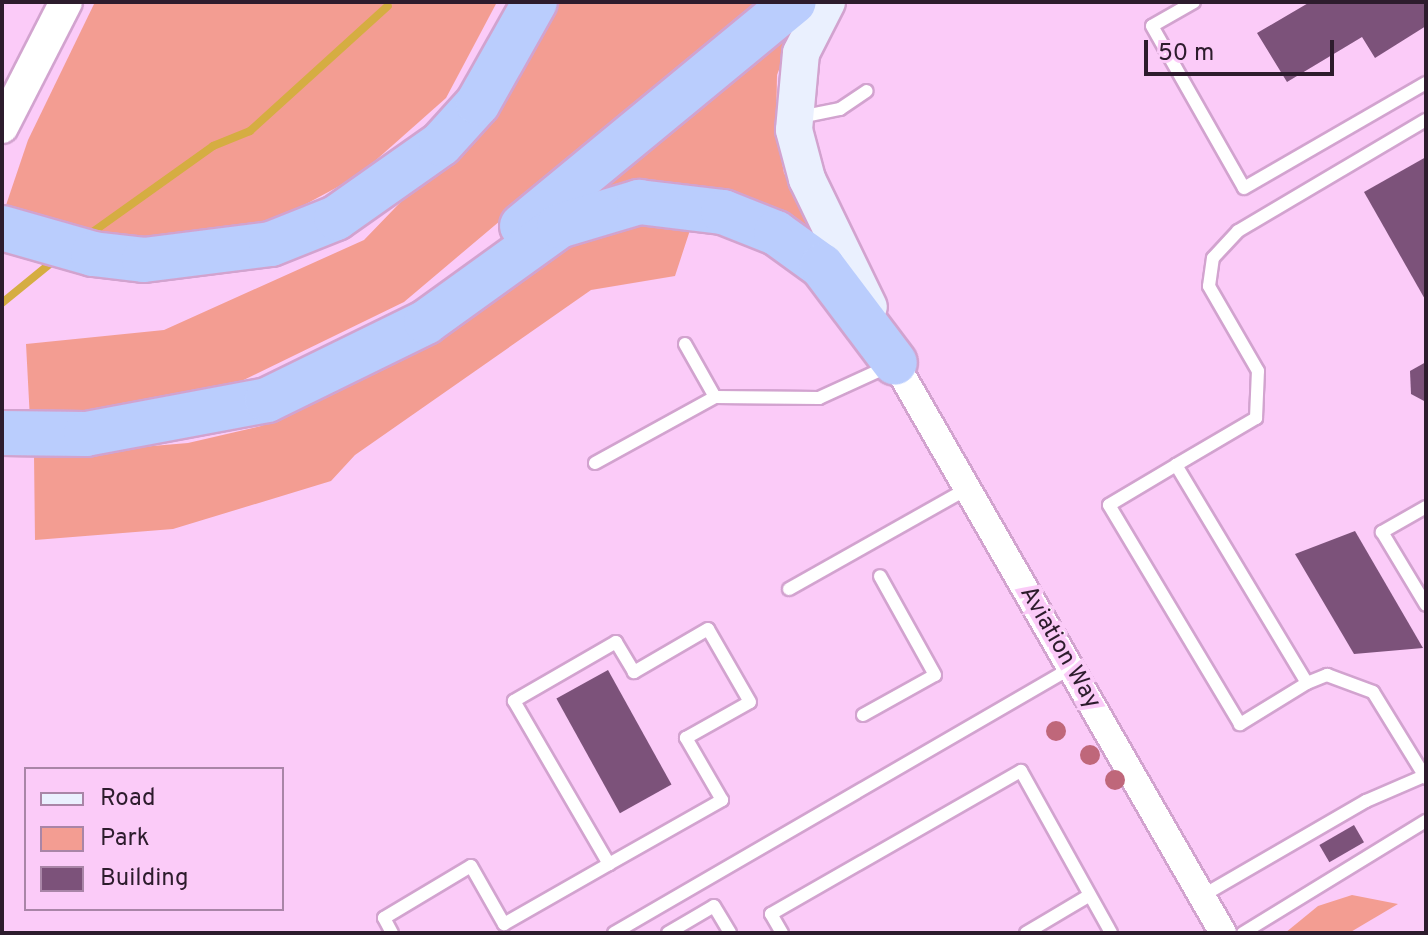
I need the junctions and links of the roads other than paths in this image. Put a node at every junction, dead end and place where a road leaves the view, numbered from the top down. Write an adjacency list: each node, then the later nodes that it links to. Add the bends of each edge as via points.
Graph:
1 (66, 2): 10 (street)
2 (535, 2): 11 (highway, via 478,103 400,180 336,218 258,246 144,260)
3 (794, 2): 13 (highway)
4 (827, 2): 8 (main road, via 801,53)
5 (1194, 2): 6 (lane, via 1152,26 1244,188)
6 (1426, 83)
7 (867, 91): 8 (lane, via 840,109)
8 (793, 117): 14 (main road, via 807,179)
9 (1426, 120): 18 (lane, via 1238,231 1213,258 1209,286 1258,371 1263,393 1256,418)
10 (2, 127)
11 (2, 228)
12 (685, 344): 15 (lane)
13 (369, 352): 14 (highway, via 448,308 559,226 610,207 668,202 751,221 800,249 840,287); 16 (highway, via 297,389 230,410 86,434)
14 (895, 363): 15 (lane, via 819,398); 19 (street, Aviation Way)
15 (715, 397): 17 (lane)
16 (19, 434)
17 (595, 463)
18 (1176, 465): 25 (lane); 25 (lane, via 1109,505 1232,711 1240,724)
19 (968, 488): 22 (lane); 24 (street, Aviation Way)
20 (1426, 507): 23 (lane, via 1382,532)
21 (880, 576): 26 (lane, via 935,675)
22 (789, 589)
23 (1426, 605)
24 (1071, 668): 31 (street, Aviation Way); 33 (lane)
25 (1307, 683): 27 (lane, via 1327,675 1373,692)
26 (863, 715)
27 (1425, 776): 31 (lane, via 1366,801)
28 (1426, 821): 40 (lane)
29 (609, 864): 29 (lane, via 514,701 616,642 634,672 708,629 750,702 686,738 722,800); 32 (lane, via 504,924 471,866 384,918)
30 (1090, 895): 36 (lane, via 1021,771 771,914); 37 (lane); 38 (lane)
31 (1202, 896): 39 (street, Aviation Way)
32 (392, 933)
33 (614, 933)
34 (668, 933): 35 (lane, via 714,906)
35 (730, 933)
36 (782, 933)
37 (1026, 933)
38 (1111, 933)
39 (1223, 933)
40 (1243, 933)

